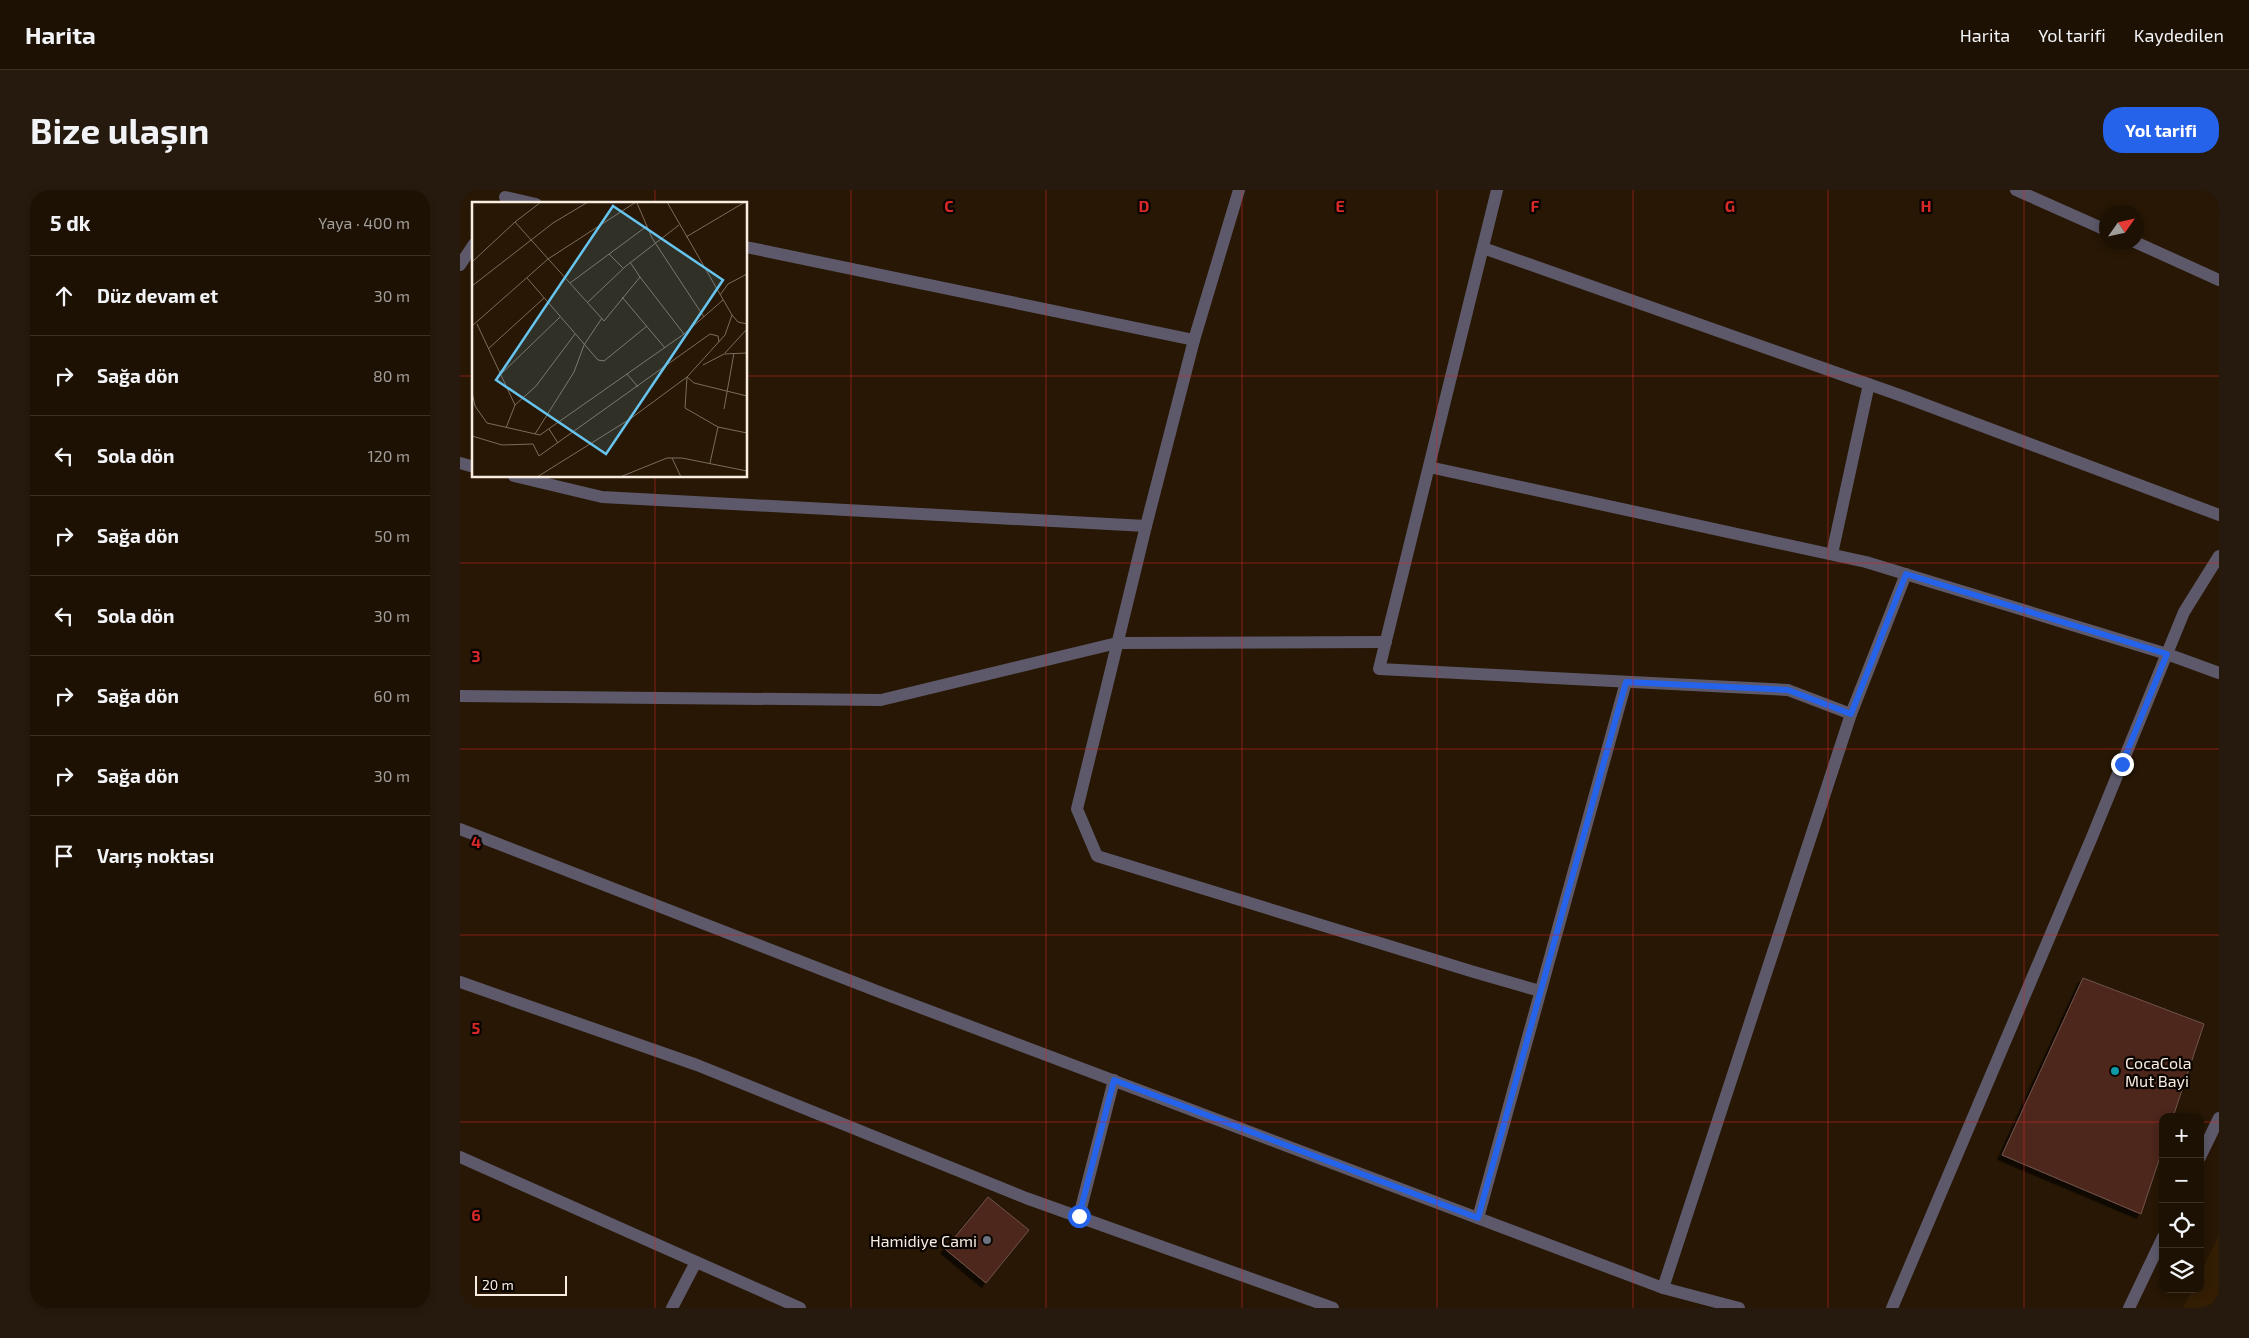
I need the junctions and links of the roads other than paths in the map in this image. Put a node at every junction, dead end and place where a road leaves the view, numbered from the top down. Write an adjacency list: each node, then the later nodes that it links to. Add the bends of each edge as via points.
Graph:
1 (1239, 190): 13 (street)
2 (1497, 190): 10 (street)
3 (2016, 190): 6 (street)
4 (505, 197): 5 (street)
5 (527, 202)
6 (2099, 227)
7 (2144, 246): 12 (street)
8 (472, 247): 11 (street)
9 (748, 247): 13 (street)
10 (1483, 248): 14 (street); 15 (street)
11 (460, 265)
12 (2219, 280)
13 (1194, 340): 18 (street)
14 (1869, 384): 17 (street); 19 (street)
15 (1429, 467): 19 (street); 22 (street)
16 (522, 478): 18 (street, via 602,497)
17 (2219, 515)
18 (1146, 526): 23 (street)
19 (1832, 554): 21 (street)
20 (2219, 556): 24 (street, via 2184,612)
21 (1906, 574): 24 (street); 28 (street)
22 (1386, 642): 23 (street); 26 (street, via 1379,669)
23 (1117, 643): 27 (street, via 881,700); 31 (street, via 1077,809 1096,856)
24 (2167, 654): 25 (street); 45 (street)
25 (2219, 673)
26 (1626, 682): 28 (street, via 1788,690); 31 (street)
27 (460, 696)
28 (1851, 714): 40 (street)
29 (460, 829): 32 (street)
30 (460, 982): 36 (street, via 697,1066 1026,1198)
31 (1540, 991): 37 (street)
32 (1114, 1080): 36 (street); 37 (street)
33 (2219, 1118): 34 (street)
34 (2204, 1150)
35 (460, 1157): 39 (street)
36 (1079, 1216): 43 (street)
37 (1478, 1218): 40 (street)
38 (2159, 1245): 46 (street)
39 (696, 1262): 41 (street); 42 (street)
40 (1663, 1288): 44 (street)
41 (672, 1308)
42 (800, 1308)
43 (1333, 1308)
44 (1739, 1308)
45 (1892, 1308)
46 (2129, 1308)

